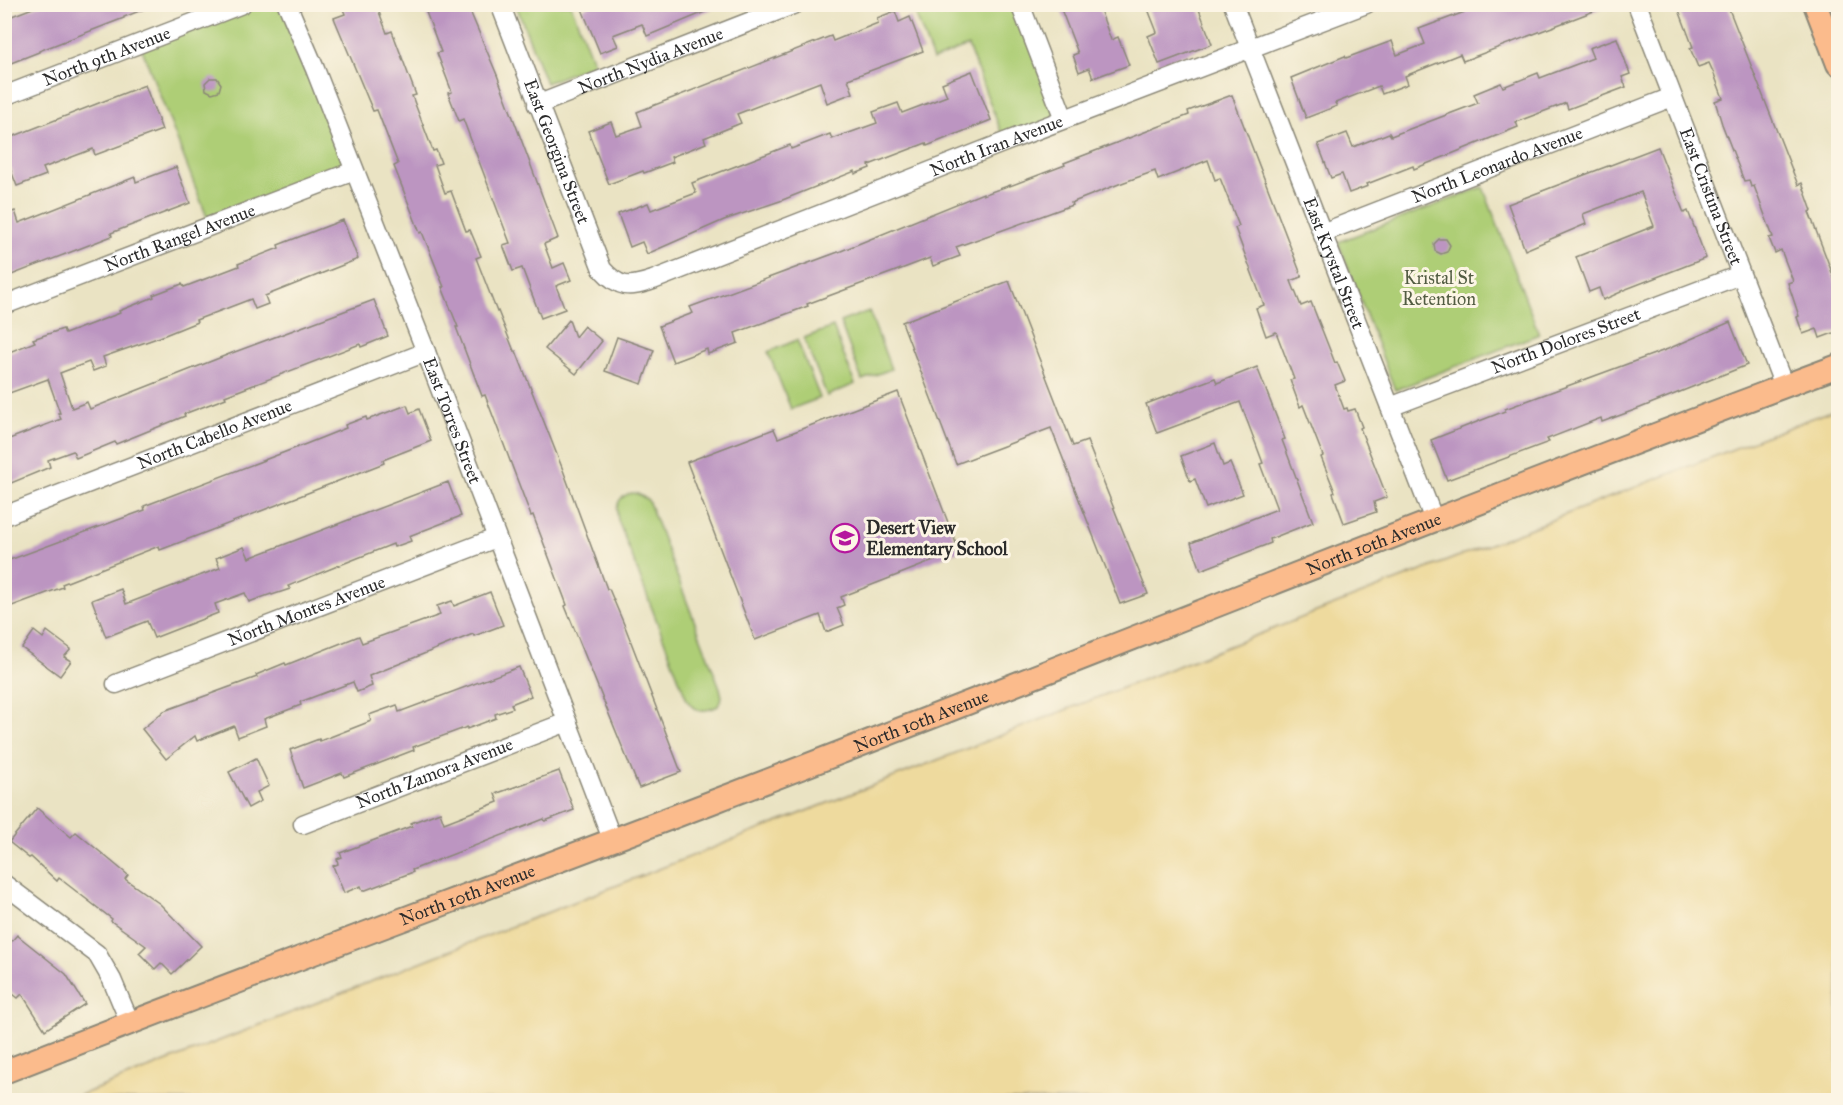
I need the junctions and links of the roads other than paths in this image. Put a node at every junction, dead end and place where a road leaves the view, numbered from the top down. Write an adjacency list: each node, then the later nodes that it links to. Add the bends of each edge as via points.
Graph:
1 (242, 4): 12 (street, North 9th Avenue)
2 (287, 4): 16 (street, East Torres Street)
3 (500, 4): 14 (street, East Georgina Street)
4 (795, 4): 14 (street, North Nydia Avenue)
5 (1020, 4): 15 (street)
6 (1233, 4): 10 (street, East Krystal Street)
7 (1366, 4): 10 (street, North Iran Avenue)
8 (1637, 4): 13 (street, East Cristina Street)
9 (1815, 4): 11 (main road)
10 (1250, 48): 15 (street, North Iran Avenue); 17 (street, East Krystal Street)
11 (1839, 64)
12 (4, 96)
13 (1672, 97): 17 (street, North Leonardo Avenue); 18 (street, East Cristina Street)
14 (537, 105): 19 (street, East Georgina Street, via 602,269 612,281)
15 (1064, 119): 19 (street, North Iran Avenue, via 653,280)
16 (354, 171): 20 (street, North Rangel Avenue); 21 (street, East Torres Street)
17 (1322, 233): 24 (street, East Krystal Street)
18 (1740, 275): 23 (street, East Cristina Street); 24 (street, North Dolores Street)
19 (626, 287)
20 (4, 305)
21 (426, 352): 25 (street, North Cabello Avenue); 27 (street, East Torres Street)
22 (1839, 366): 23 (main road, North 10th Avenue)
23 (1784, 386): 26 (main road, North 10th Avenue)
24 (1390, 407): 26 (street, East Krystal Street)
25 (4, 516)
26 (1434, 520): 31 (main road, North 10th Avenue)
27 (496, 538): 28 (street, North Montes Avenue); 29 (street, East Torres Street)
28 (116, 684)
29 (567, 722): 30 (street, North Zamora Avenue); 31 (street, East Torres Street)
30 (303, 824)
31 (612, 839): 33 (main road, North 10th Avenue)
32 (4, 884): 33 (street, via 97,954)
33 (129, 1023): 34 (main road, North 10th Avenue)
34 (4, 1072)

